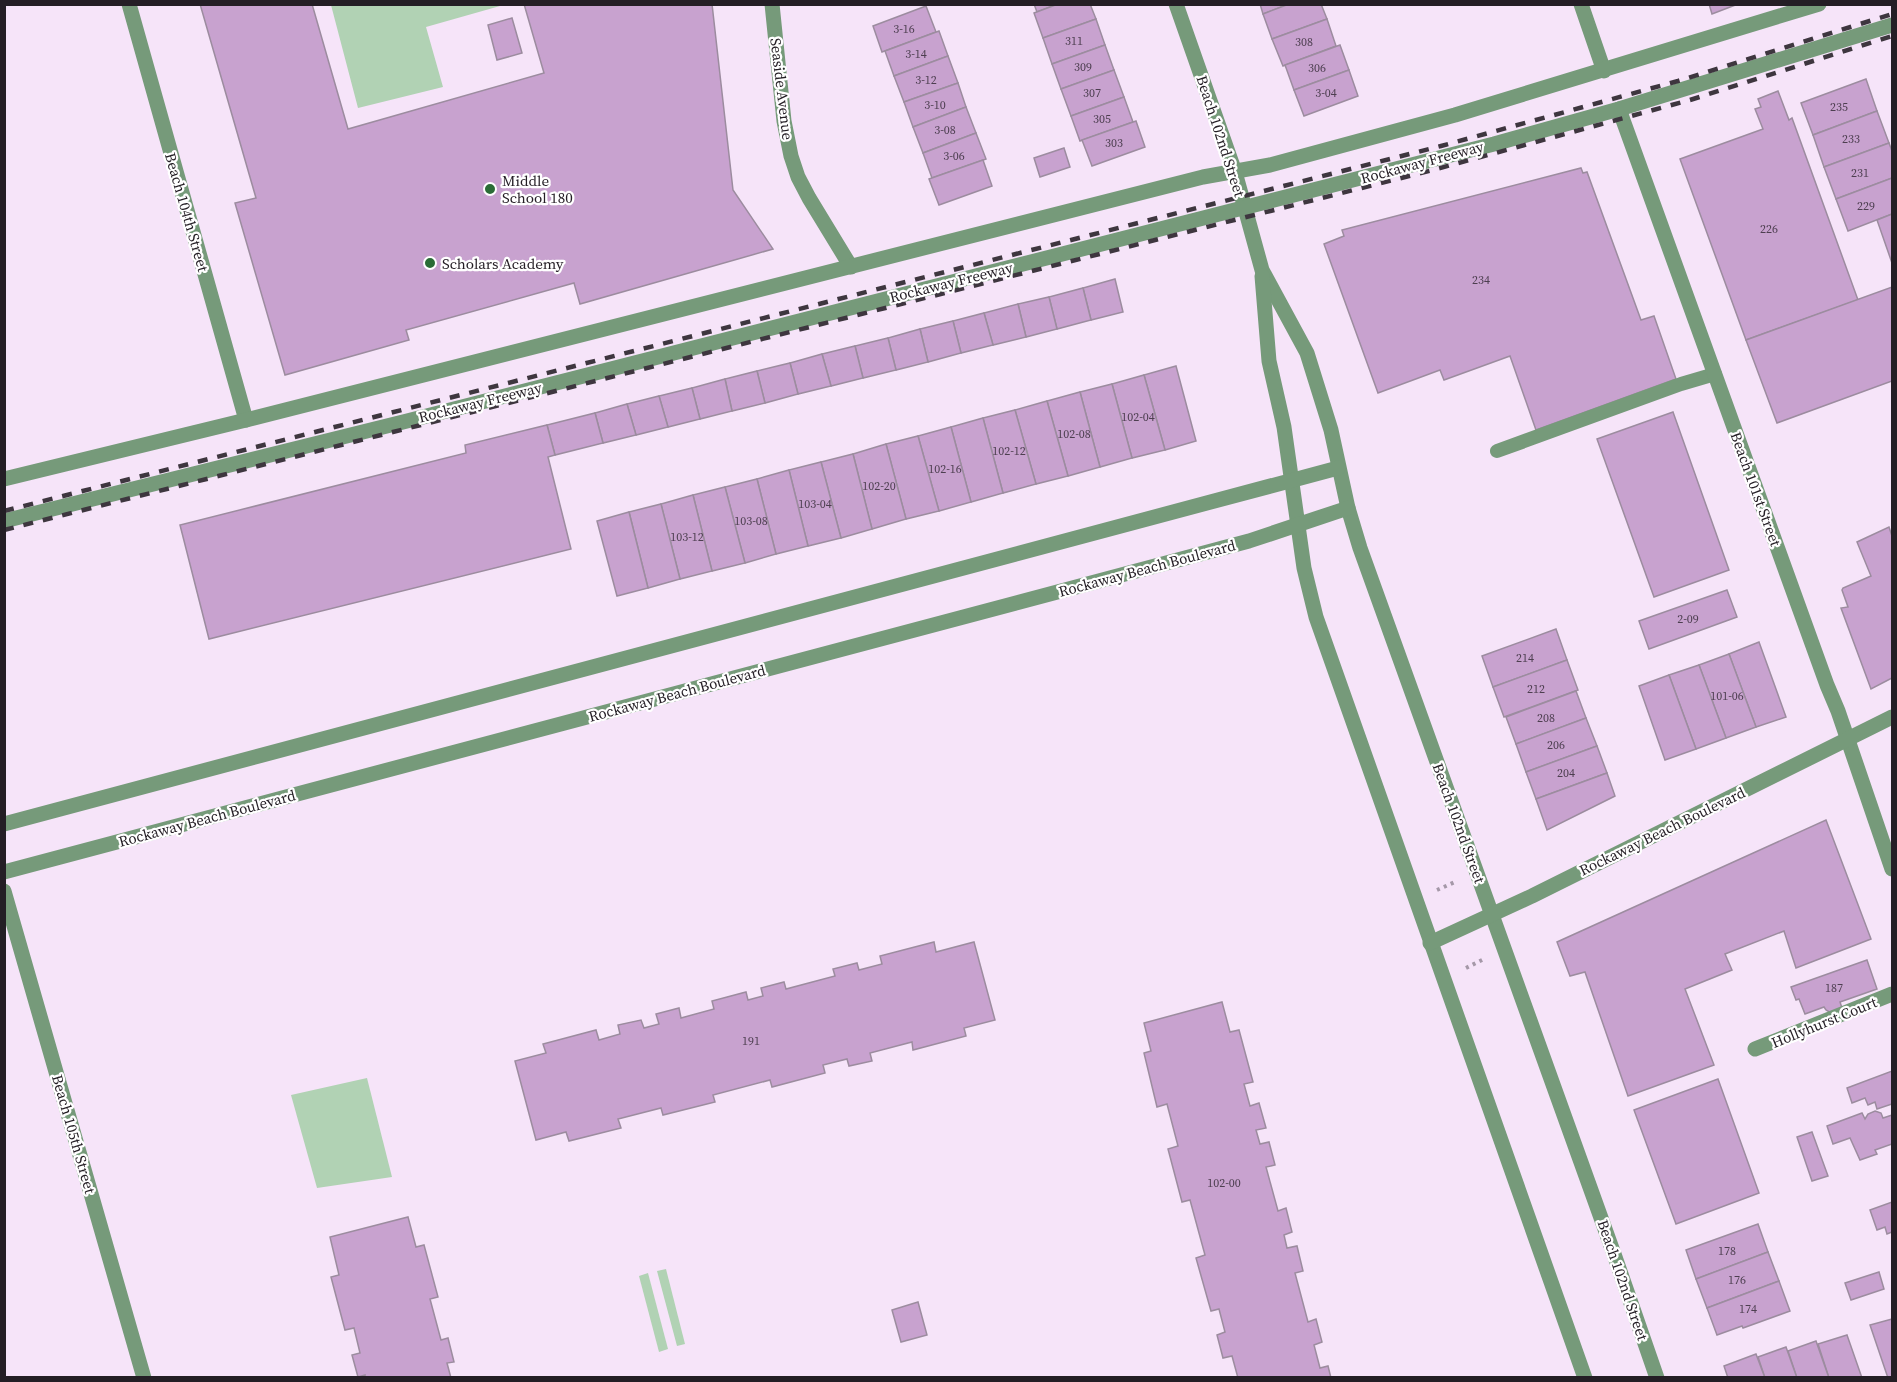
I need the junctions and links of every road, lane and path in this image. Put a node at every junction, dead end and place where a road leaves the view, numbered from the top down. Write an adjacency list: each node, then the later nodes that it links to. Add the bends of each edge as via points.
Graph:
1 (129, 4): 14 (street, Beach 104th Street)
2 (772, 4): 11 (street, Seaside Avenue, via 791,156 809,198)
3 (1176, 4): 9 (street, Beach 102nd Street)
4 (1581, 4): 7 (street)
5 (1819, 4): 7 (street)
6 (1893, 25): 8 (street, Rockaway Freeway)
7 (1604, 71): 9 (street, via 1424,124)
8 (1619, 109): 10 (street, Rockaway Freeway); 13 (street, Beach 101st Street)
9 (1235, 172): 10 (street, Beach 102nd Street); 11 (street)
10 (1245, 208): 12 (street, Beach 102nd Street); 20 (street, Rockaway Freeway)
11 (851, 267): 14 (street)
12 (1262, 270): 16 (street, Beach 102nd Street, via 1307,353 1331,430); 18 (street, Beach 102nd Street, via 1269,361)
13 (1715, 374): 15 (lane); 23 (street, Beach 101st Street)
14 (246, 420): 17 (street)
15 (1497, 450)
16 (1338, 468): 18 (street); 19 (street, Beach 102nd Street)
17 (4, 480)
18 (1292, 481): 21 (street, Beach 102nd Street); 24 (street)
19 (1348, 508): 21 (street, Rockaway Beach Boulevard); 30 (street, Beach 102nd Street)
20 (4, 521)
21 (1298, 525): 26 (street, Rockaway Beach Boulevard, via 1249,542); 31 (street, Beach 102nd Street, via 1322,637)
22 (1893, 717): 23 (street, Rockaway Beach Boulevard)
23 (1847, 739): 25 (street, Beach 101st Street); 30 (street, Rockaway Beach Boulevard)
24 (4, 824)
25 (1893, 870)
26 (4, 872)
27 (1456, 882): 28 (path)
28 (1436, 890)
29 (4, 891): 36 (street, Beach 105th Street)
30 (1492, 916): 31 (street, Rockaway Beach Boulevard); 38 (street, Beach 102nd Street)
31 (1430, 943): 37 (street, Beach 102nd Street)
32 (1492, 955): 33 (path)
33 (1457, 972)
34 (1893, 994): 35 (street, Hollyhurst Court)
35 (1755, 1049)
36 (144, 1377)
37 (1585, 1377)
38 (1657, 1377)

